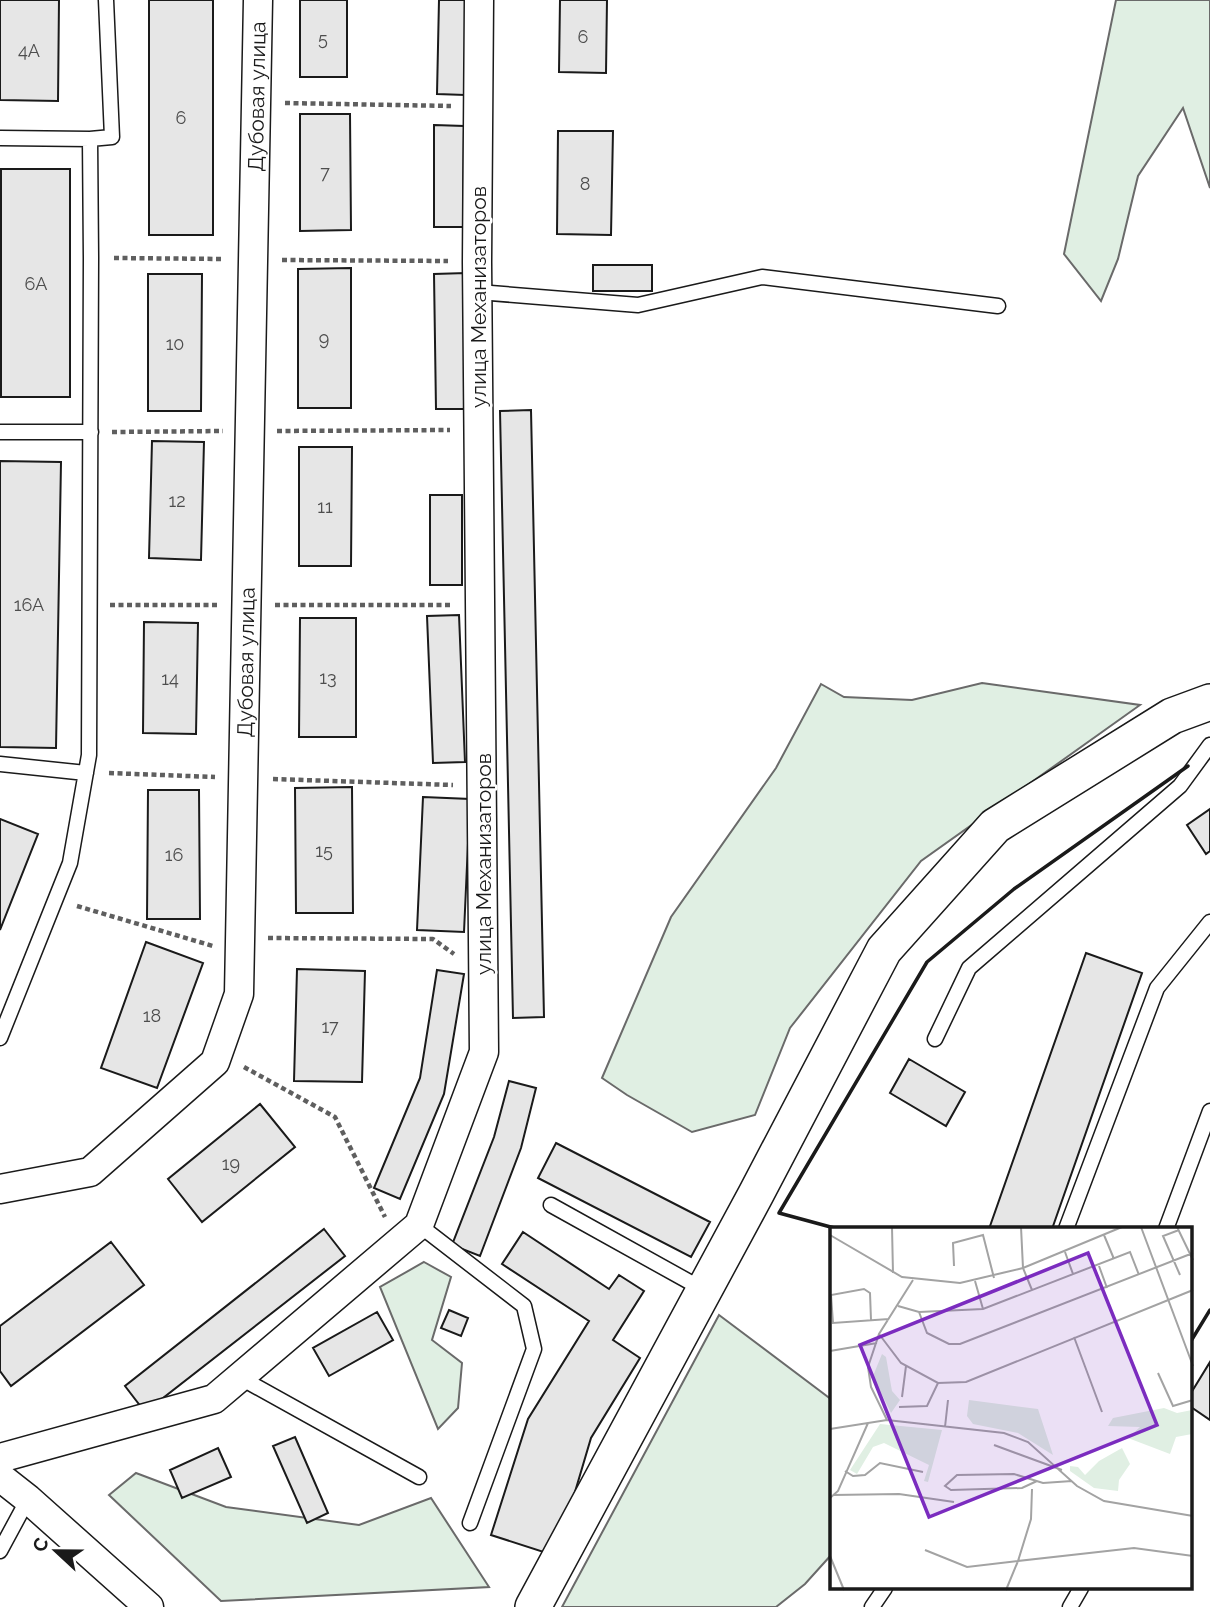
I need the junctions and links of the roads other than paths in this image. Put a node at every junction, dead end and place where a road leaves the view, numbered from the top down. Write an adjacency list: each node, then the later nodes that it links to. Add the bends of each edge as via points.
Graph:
1 (106, 0): 5 (lane, via 112,137)
2 (258, 0): 18 (street, Дубовая улица, via 239,994 215,1062 90,1172)
3 (479, 0): 6 (street, улица Механизаторов)
4 (0, 138): 5 (lane)
5 (90, 139): 9 (lane)
6 (478, 292): 7 (lane, via 638,305 762,277); 22 (street, улица Механизаторов, via 484,1052)
7 (998, 306)
8 (0, 432): 9 (lane)
9 (91, 432): 13 (lane)
10 (1210, 702): 23 (street, via 1172,716 995,826 884,950)
11 (1210, 744): 16 (lane, via 1180,786 969,968)
12 (0, 764): 13 (lane)
13 (86, 773): 15 (lane, via 70,863)
14 (1210, 922): 20 (lane, via 1157,988)
15 (0, 1038)
16 (935, 1039)
17 (1210, 1111): 21 (lane)
18 (0, 1189)
19 (551, 1205): 23 (lane)
20 (1067, 1227)
21 (1167, 1227)
22 (409, 1234): 24 (street, улица Механизаторов); 29 (lane, via 524,1306 534,1349)
23 (704, 1290): 34 (street)
24 (239, 1377): 25 (street, улица Механизаторов, via 214,1399); 27 (lane)
25 (0, 1458)
26 (0, 1477): 28 (street)
27 (419, 1477)
28 (28, 1499): 30 (lane); 33 (street)
29 (470, 1523)
30 (0, 1551)
31 (884, 1590): 35 (lane)
32 (1080, 1590): 36 (lane)
33 (149, 1607)
34 (533, 1607)
35 (872, 1607)
36 (1070, 1607)

